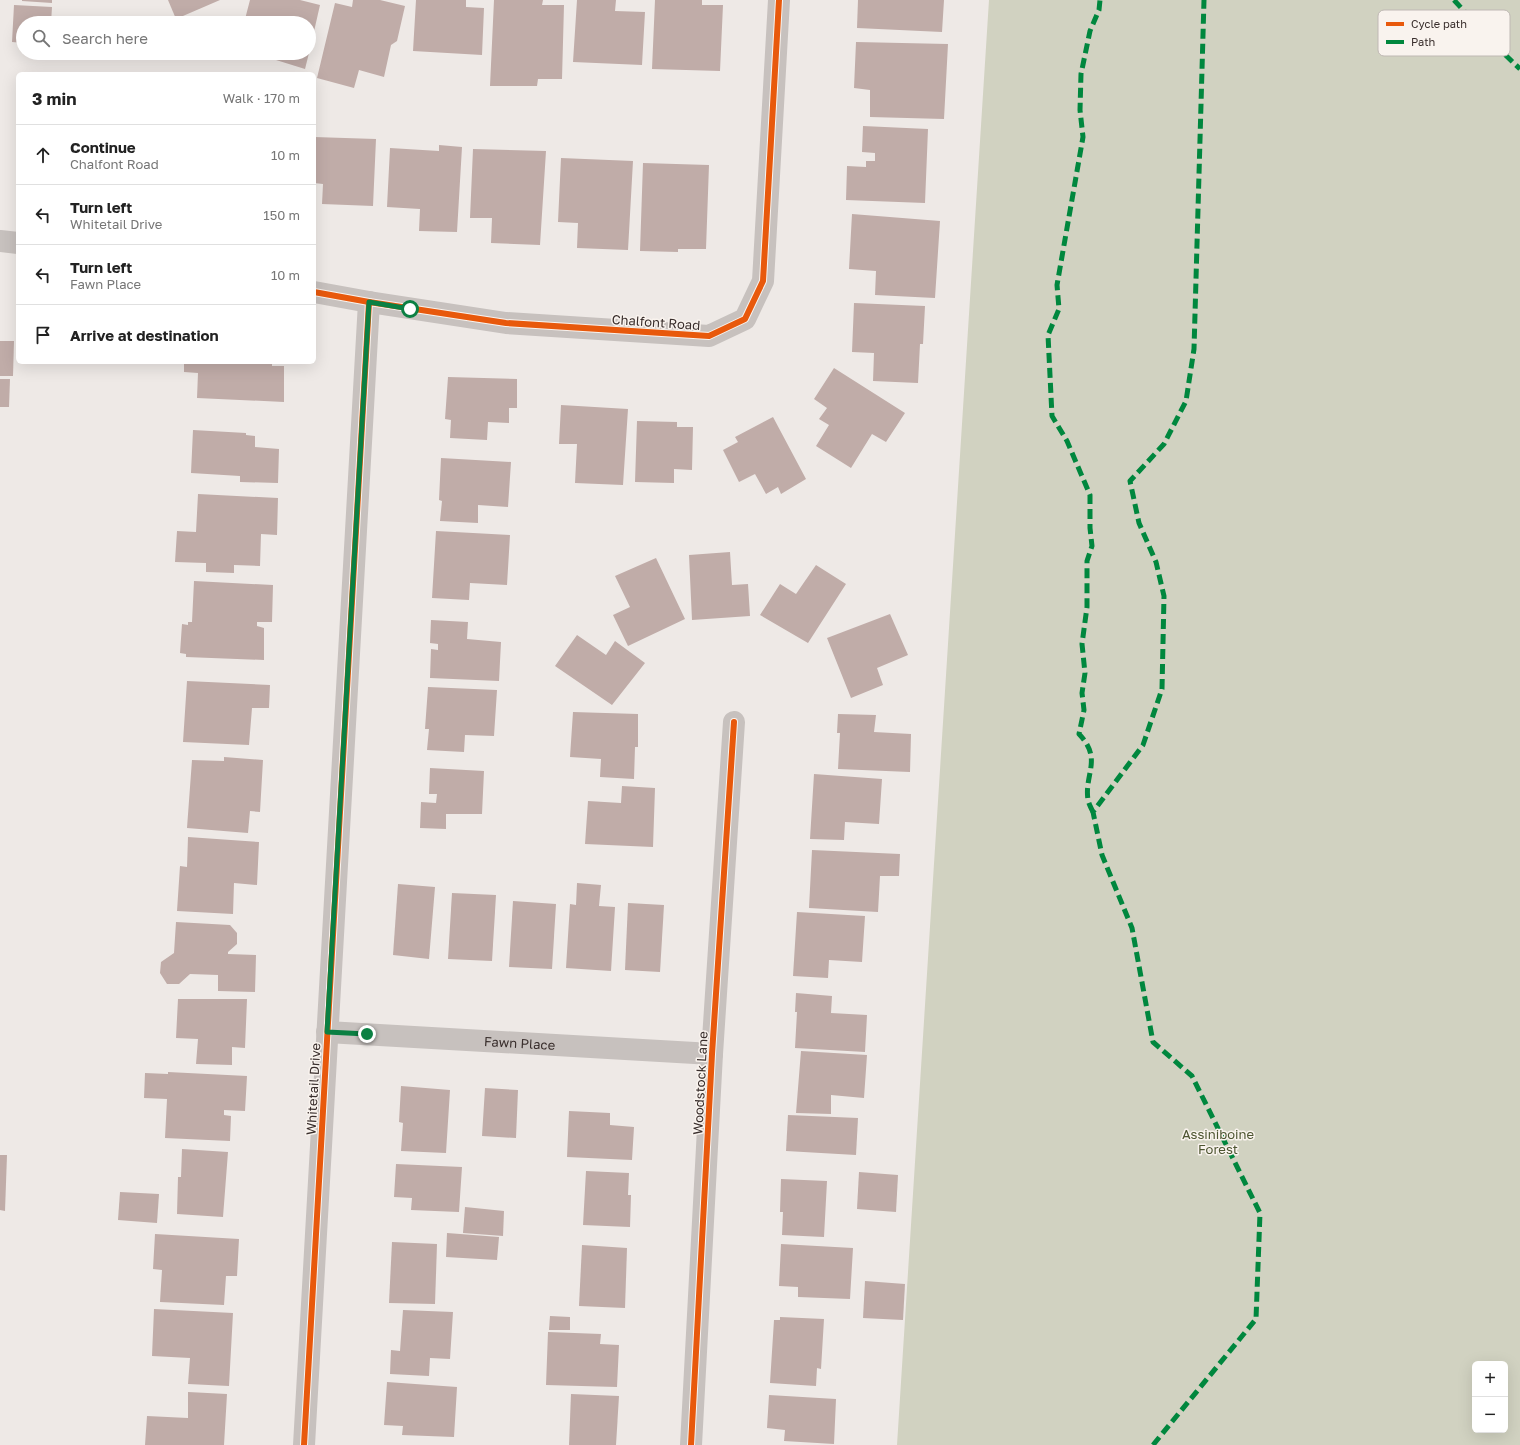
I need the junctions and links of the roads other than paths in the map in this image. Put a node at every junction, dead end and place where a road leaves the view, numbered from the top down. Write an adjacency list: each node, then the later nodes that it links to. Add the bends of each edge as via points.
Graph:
1 (779, 0): 5 (street, Chalfont Road, via 763,281 745,319 709,336 506,323)
2 (0, 242): 3 (street)
3 (16, 243)
4 (316, 292): 5 (street, Chalfont Road)
5 (369, 302): 7 (street, Whitetail Drive)
6 (734, 722): 8 (street, Woodstock Lane)
7 (327, 1032): 8 (street, Fawn Place); 9 (street, Whitetail Drive)
8 (712, 1054): 10 (street, Woodstock Lane)
9 (304, 1445)
10 (691, 1445)

